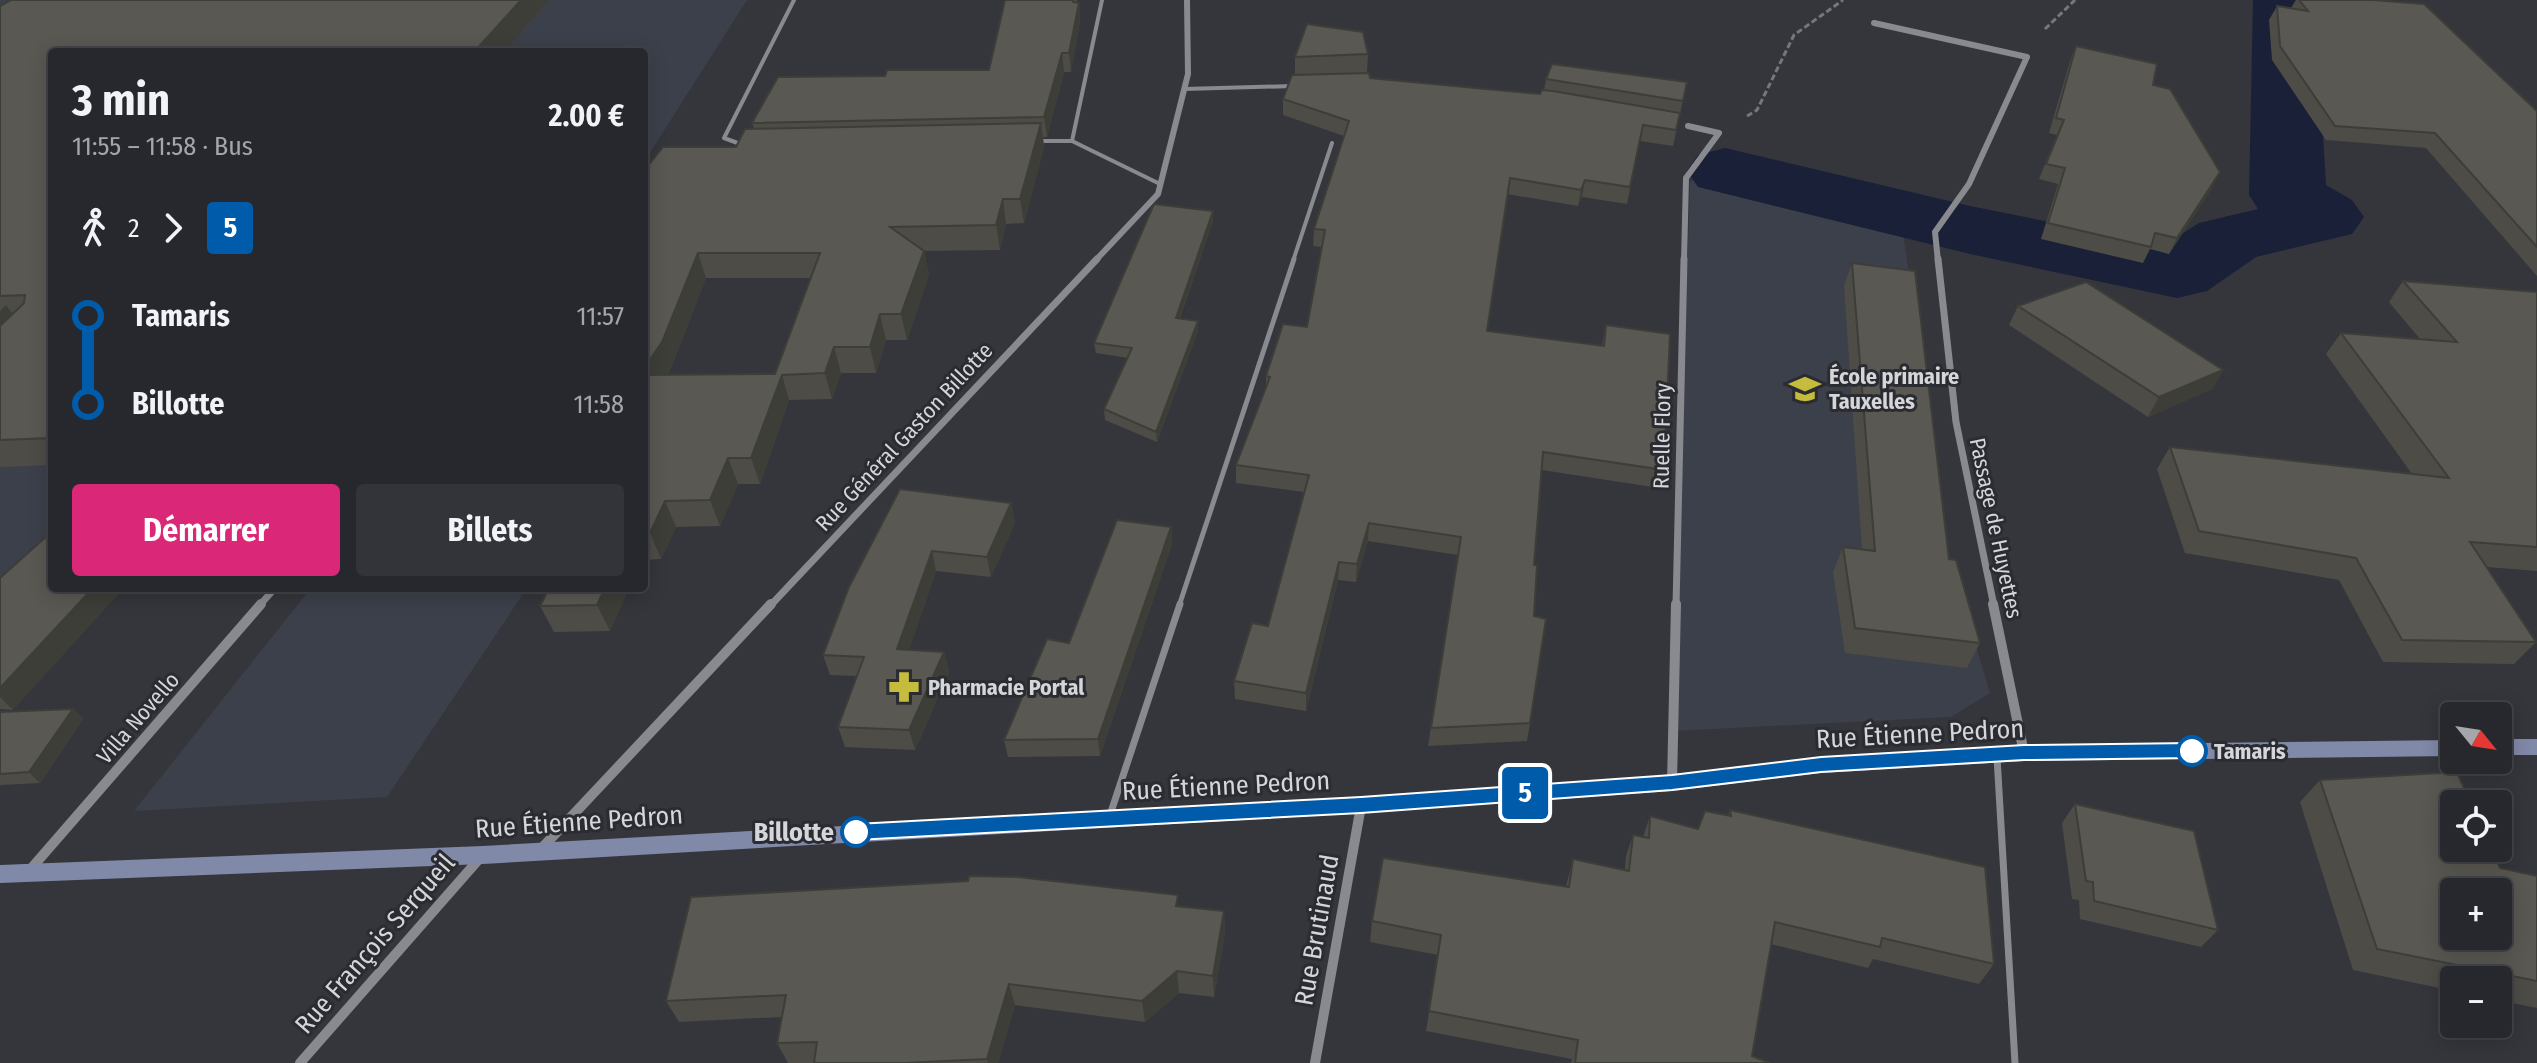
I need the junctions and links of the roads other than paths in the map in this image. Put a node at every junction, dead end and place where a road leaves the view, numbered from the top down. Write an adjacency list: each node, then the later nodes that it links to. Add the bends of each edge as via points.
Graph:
1 (794, 0): 11 (lane, via 724,138)
2 (1102, 0): 8 (lane)
3 (1187, 0): 6 (street, Rue Général Gaston Billotte)
4 (1874, 23): 17 (street, Passage de Huyettes, via 2027,57 1969,184 1935,232 1956,422)
5 (1295, 86): 6 (lane)
6 (1184, 89): 12 (street, Rue Général Gaston Billotte)
7 (1688, 126): 19 (street, Ruelle Flory, via 1719,133 1686,178)
8 (1072, 141): 9 (lane); 12 (lane)
9 (1026, 142)
10 (1332, 143): 21 (lane)
11 (751, 148)
12 (1160, 184): 22 (street, Rue Général Gaston Billotte, via 1158,194)
13 (272, 592): 24 (street, Villa Novello)
14 (2512, 747): 15 (street)
15 (2537, 747)
16 (2440, 748): 17 (street, Rue Étienne Pedron)
17 (2024, 753): 18 (street, Rue Étienne Pedron)
18 (1997, 757): 19 (street, Rue Étienne Pedron, via 1821,765); 28 (lane)
19 (1672, 783): 20 (street, Rue Étienne Pedron)
20 (1361, 805): 21 (street, Rue Étienne Pedron); 27 (street, Rue Brutinaud)
21 (1109, 818): 22 (street, Rue Étienne Pedron)
22 (541, 849): 23 (street, Rue Étienne Pedron)
23 (483, 855): 24 (street, Rue Étienne Pedron); 26 (street, Rue François Serqueil)
24 (28, 873): 25 (street, Rue Étienne Pedron)
25 (0, 874)
26 (300, 1063)
27 (1315, 1063)
28 (2015, 1063)

